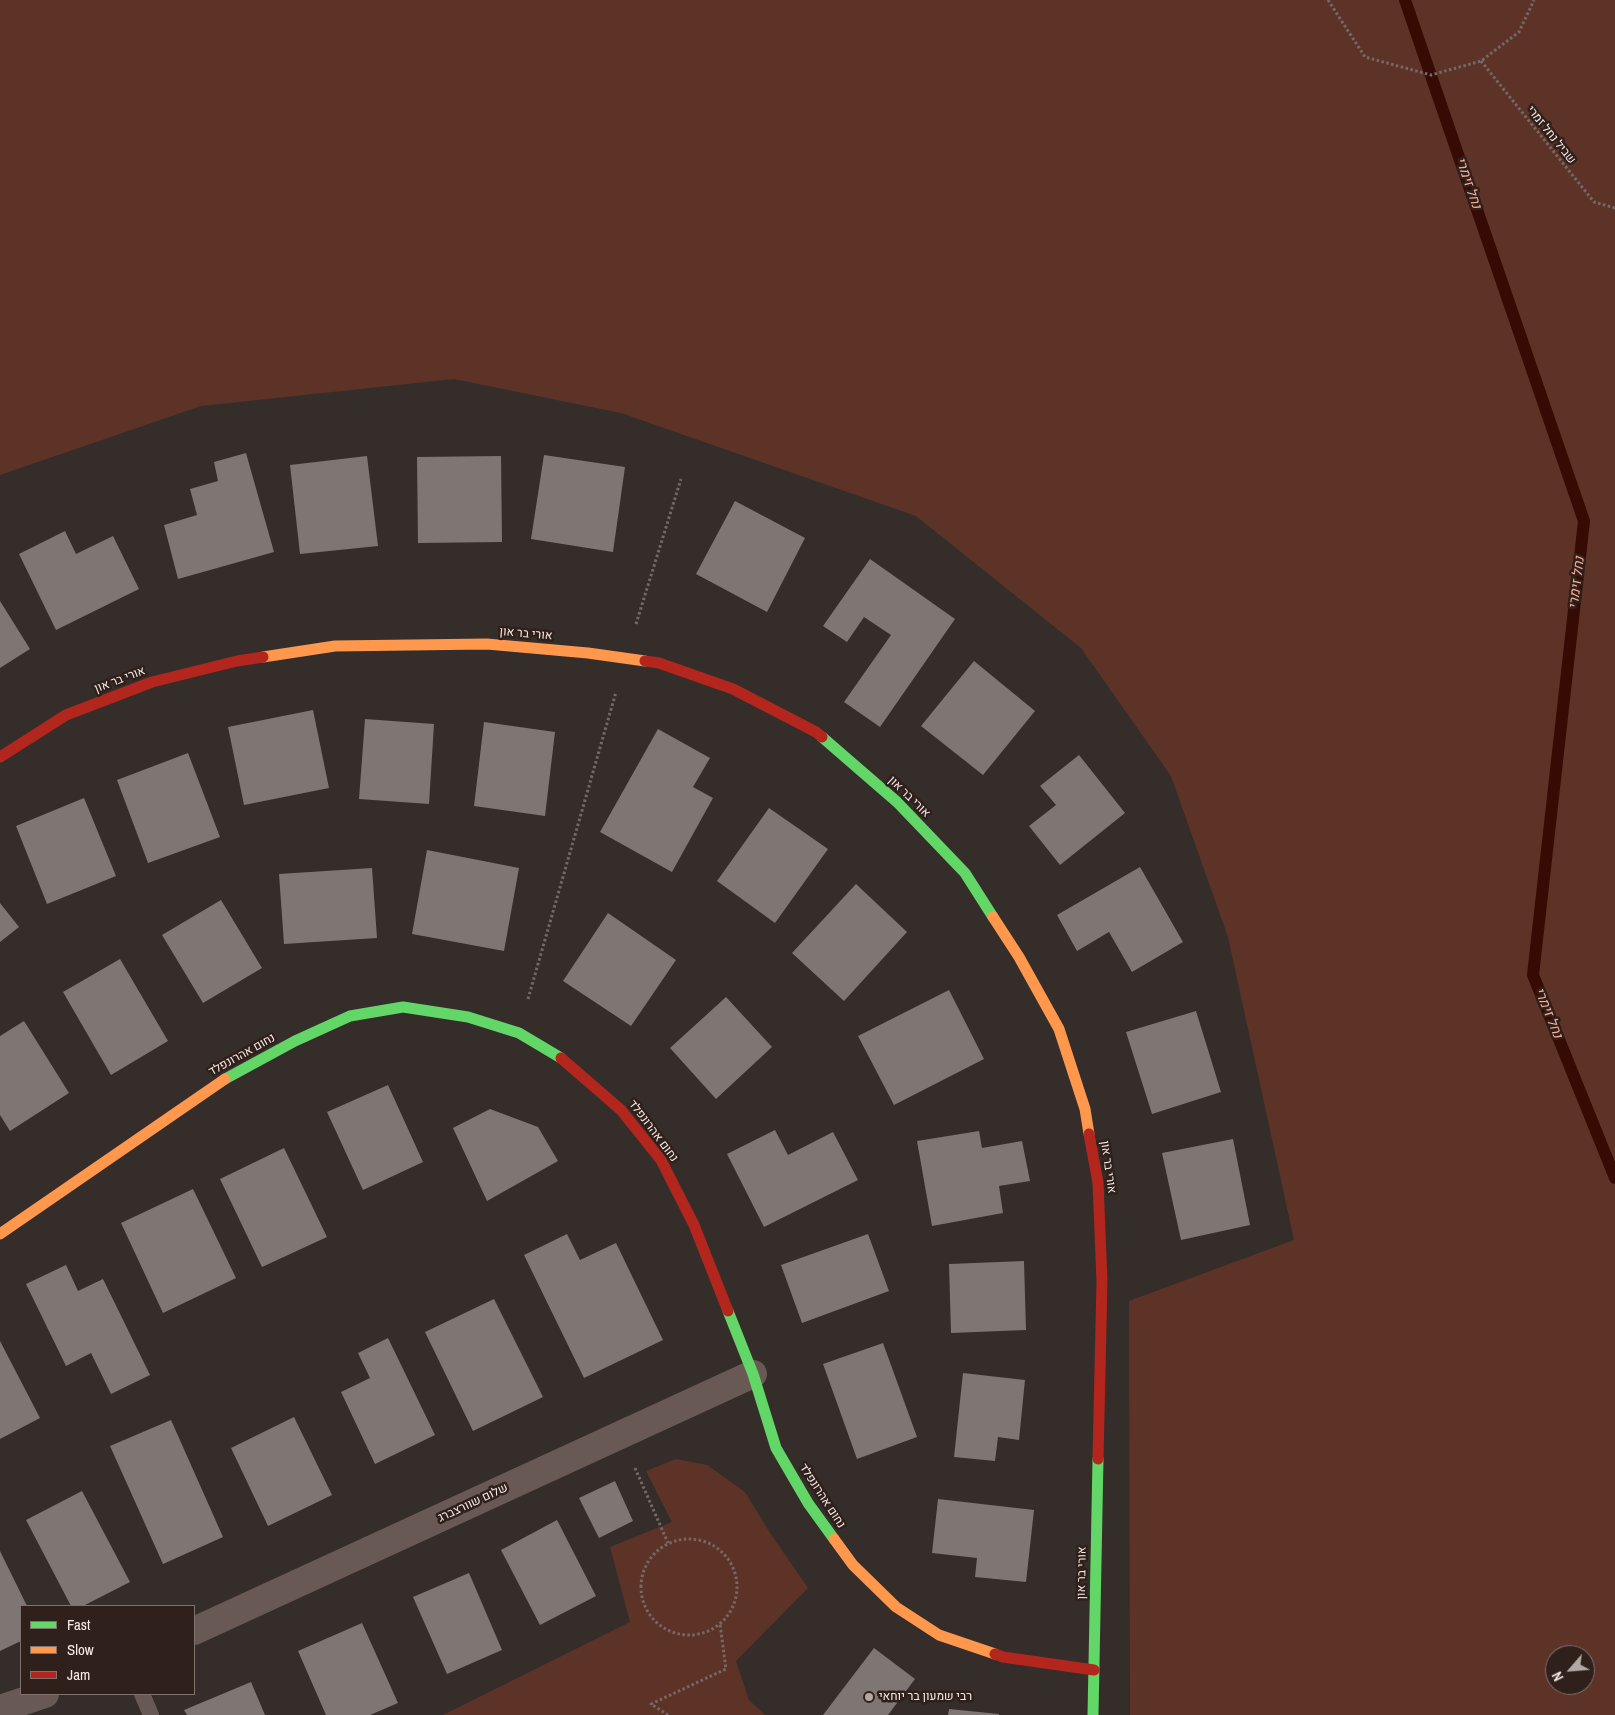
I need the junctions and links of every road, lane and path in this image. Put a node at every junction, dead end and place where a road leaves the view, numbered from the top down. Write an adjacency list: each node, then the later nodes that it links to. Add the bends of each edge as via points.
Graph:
1 (1328, 0): 3 (path, via 1365,57 1431,75)
2 (1534, 0): 3 (path, via 1519,32)
3 (1481, 61): 4 (path, שביל נחל זמרי, via 1594,202)
4 (1615, 208)
5 (681, 479): 6 (path)
6 (625, 658): 7 (street, אורי בר און, via 486,644 335,646 237,661 152,682 66,716); 8 (path); 15 (street, אורי בר און, via 660,663 733,689 816,732 897,802 965,873 1019,957 1059,1029 1085,1108 1098,1184 1102,1281)
7 (0, 757)
8 (518, 1033): 9 (street, נחום אהרונפלד, via 468,1016 403,1007 350,1016 295,1041 218,1083); 10 (street, נחום אהרונפלד, via 564,1060 621,1110 661,1160 694,1225)
9 (0, 1234)
10 (753, 1374): 11 (street, שלום שוורצברג); 15 (street, נחום אהרונפלד, via 776,1448 808,1503 853,1565 896,1607 939,1635 1003,1657)
11 (620, 1435): 12 (path); 14 (street, שלום שוורצברג)
12 (668, 1543): 13 (path, via 684,1538 701,1540 714,1546 735,1572 737,1589 731,1611); 13 (path, via 655,1552 645,1566 641,1580 642,1597 648,1612 674,1633 705,1632)
13 (720, 1624): 20 (path, via 726,1669 651,1704)
14 (195, 1631)
15 (1094, 1670): 21 (street, אורי בר און)
16 (42, 1695): 18 (street)
17 (142, 1695): 19 (lane)
18 (0, 1708)
19 (151, 1715)
20 (668, 1715)
21 (1093, 1715)

